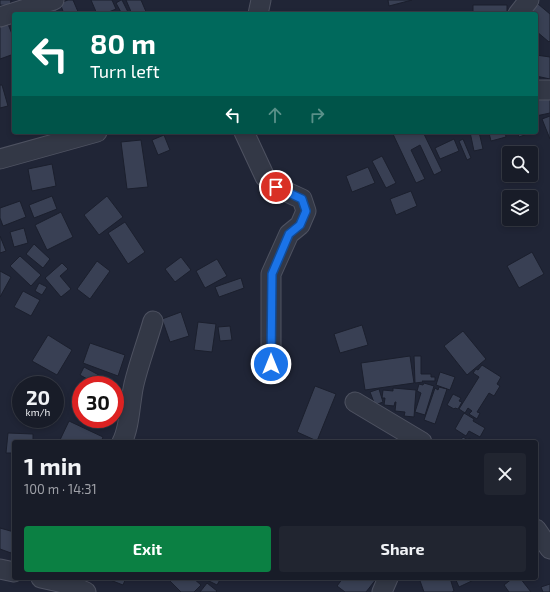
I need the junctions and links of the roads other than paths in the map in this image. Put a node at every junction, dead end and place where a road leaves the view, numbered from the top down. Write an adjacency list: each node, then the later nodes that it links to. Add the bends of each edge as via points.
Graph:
1 (54, 0): 4 (street)
2 (261, 0): 5 (street)
3 (529, 0): 6 (street)
4 (16, 12)
5 (258, 12)
6 (520, 12)
7 (12, 13): 8 (street)
8 (0, 17)
9 (538, 90): 10 (street)
10 (550, 90)
11 (90, 134): 13 (street)
12 (245, 134): 15 (street, via 265,177 276,187 302,199 306,211 300,225 289,234 272,274)
13 (0, 159)
14 (153, 321): 17 (street, via 138,367)
15 (271, 364)
16 (355, 402): 18 (street)
17 (123, 440)
18 (419, 440)
19 (538, 532): 20 (street)
20 (550, 549)
21 (0, 569): 22 (street)
22 (12, 572)
23 (62, 580): 25 (street)
24 (387, 580): 26 (street)
25 (86, 592)
26 (382, 592)

